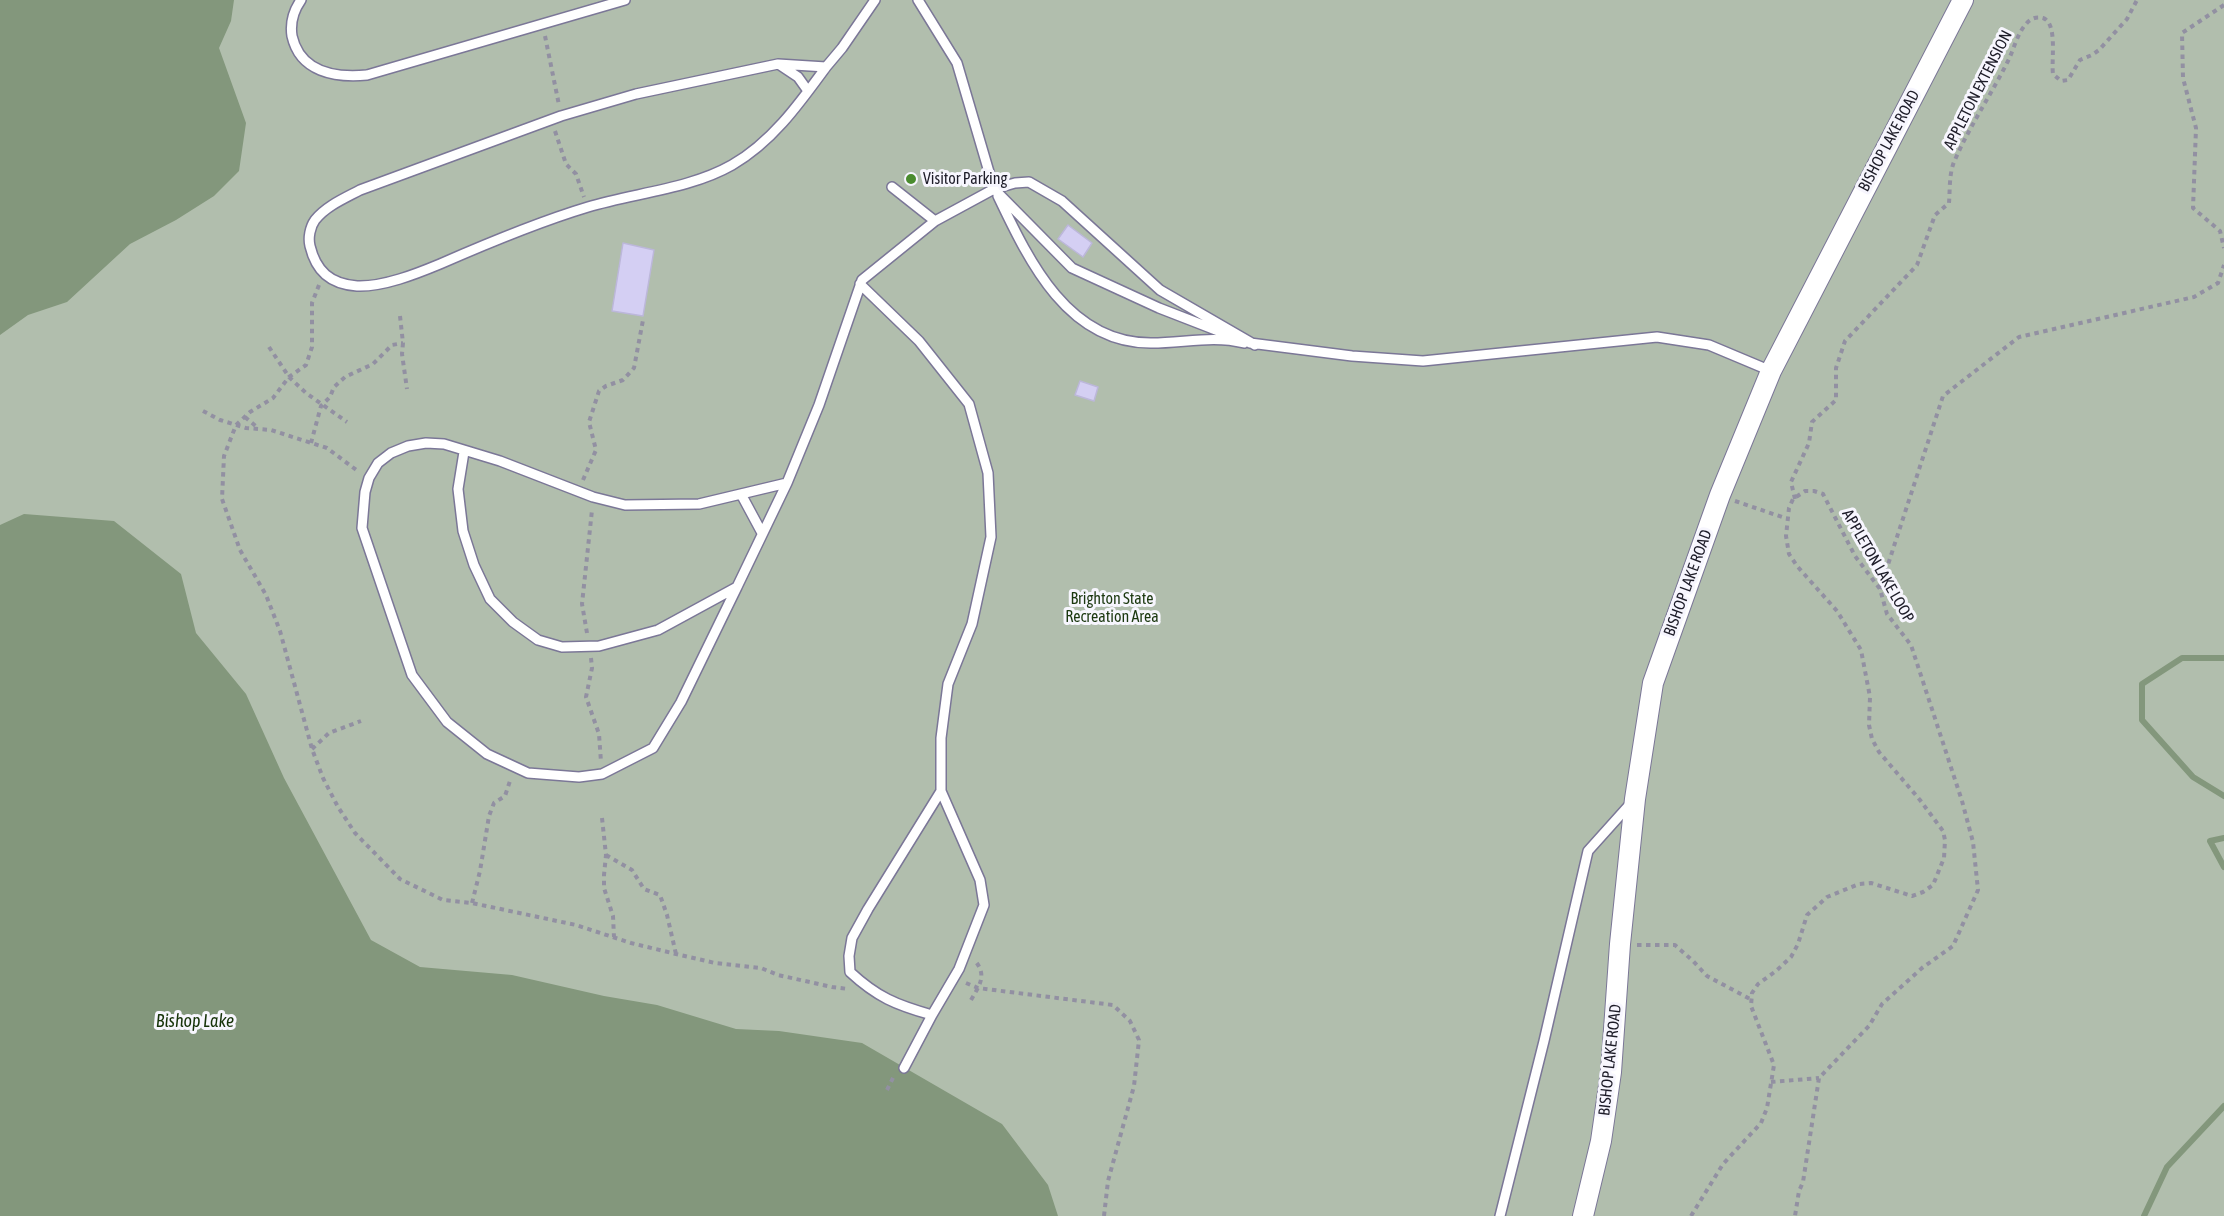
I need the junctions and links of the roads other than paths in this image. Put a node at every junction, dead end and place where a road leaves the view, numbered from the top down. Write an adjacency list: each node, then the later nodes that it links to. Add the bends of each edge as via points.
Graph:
1 (301, 0): 2 (lane, via 291,27 295,46 305,62 334,75 367,75)
2 (625, 0)
3 (875, 0): 7 (lane)
4 (918, 0): 10 (lane, via 957,63)
5 (1963, 0): 14 (street, BISHOP LAKE ROAD)
6 (778, 64): 7 (lane); 8 (lane, via 798,77); 8 (lane, via 636,94 556,117 360,190 314,220 308,238 314,262 324,274 340,283 359,286 408,278 496,240 588,207 701,178 730,166 757,148)
7 (826, 67): 8 (lane)
8 (808, 92)
9 (892, 187): 11 (lane)
10 (994, 189): 11 (lane); 13 (lane, via 1072,268 1159,308); 13 (lane, via 1029,182 1062,201 1160,290); 13 (lane, via 1047,285 1077,318 1134,342 1208,338)
11 (935, 221): 12 (lane)
12 (860, 284): 16 (lane, via 819,405); 20 (lane, via 919,342 969,404 988,473 992,537 972,624 948,684 941,738)
13 (1255, 345): 14 (lane, via 1423,361 1657,337 1709,345)
14 (1771, 371): 21 (street, BISHOP LAKE ROAD, via 1720,495 1653,683)
15 (464, 452): 17 (lane, via 625,505 699,504); 19 (lane, via 458,489 463,531 474,565 490,599 538,640 562,647 589,648 638,636 658,630); 19 (lane, via 444,444 426,443 408,446 378,463 365,492 362,528 412,675 447,723 487,754 528,773 579,777 602,774 653,748 681,702)
16 (787, 483): 17 (lane); 18 (lane)
17 (741, 494): 18 (lane)
18 (762, 534): 19 (lane)
19 (737, 586)
20 (941, 790): 22 (lane, via 980,880 984,905 959,969); 22 (lane, via 868,909 852,938 849,956 850,972 868,988 897,1005)
21 (1635, 799): 24 (lane, via 1588,851); 25 (street, BISHOP LAKE ROAD, via 1611,1072 1601,1141)
22 (932, 1015): 23 (lane)
23 (904, 1068)
24 (1500, 1216)
25 (1583, 1216)

